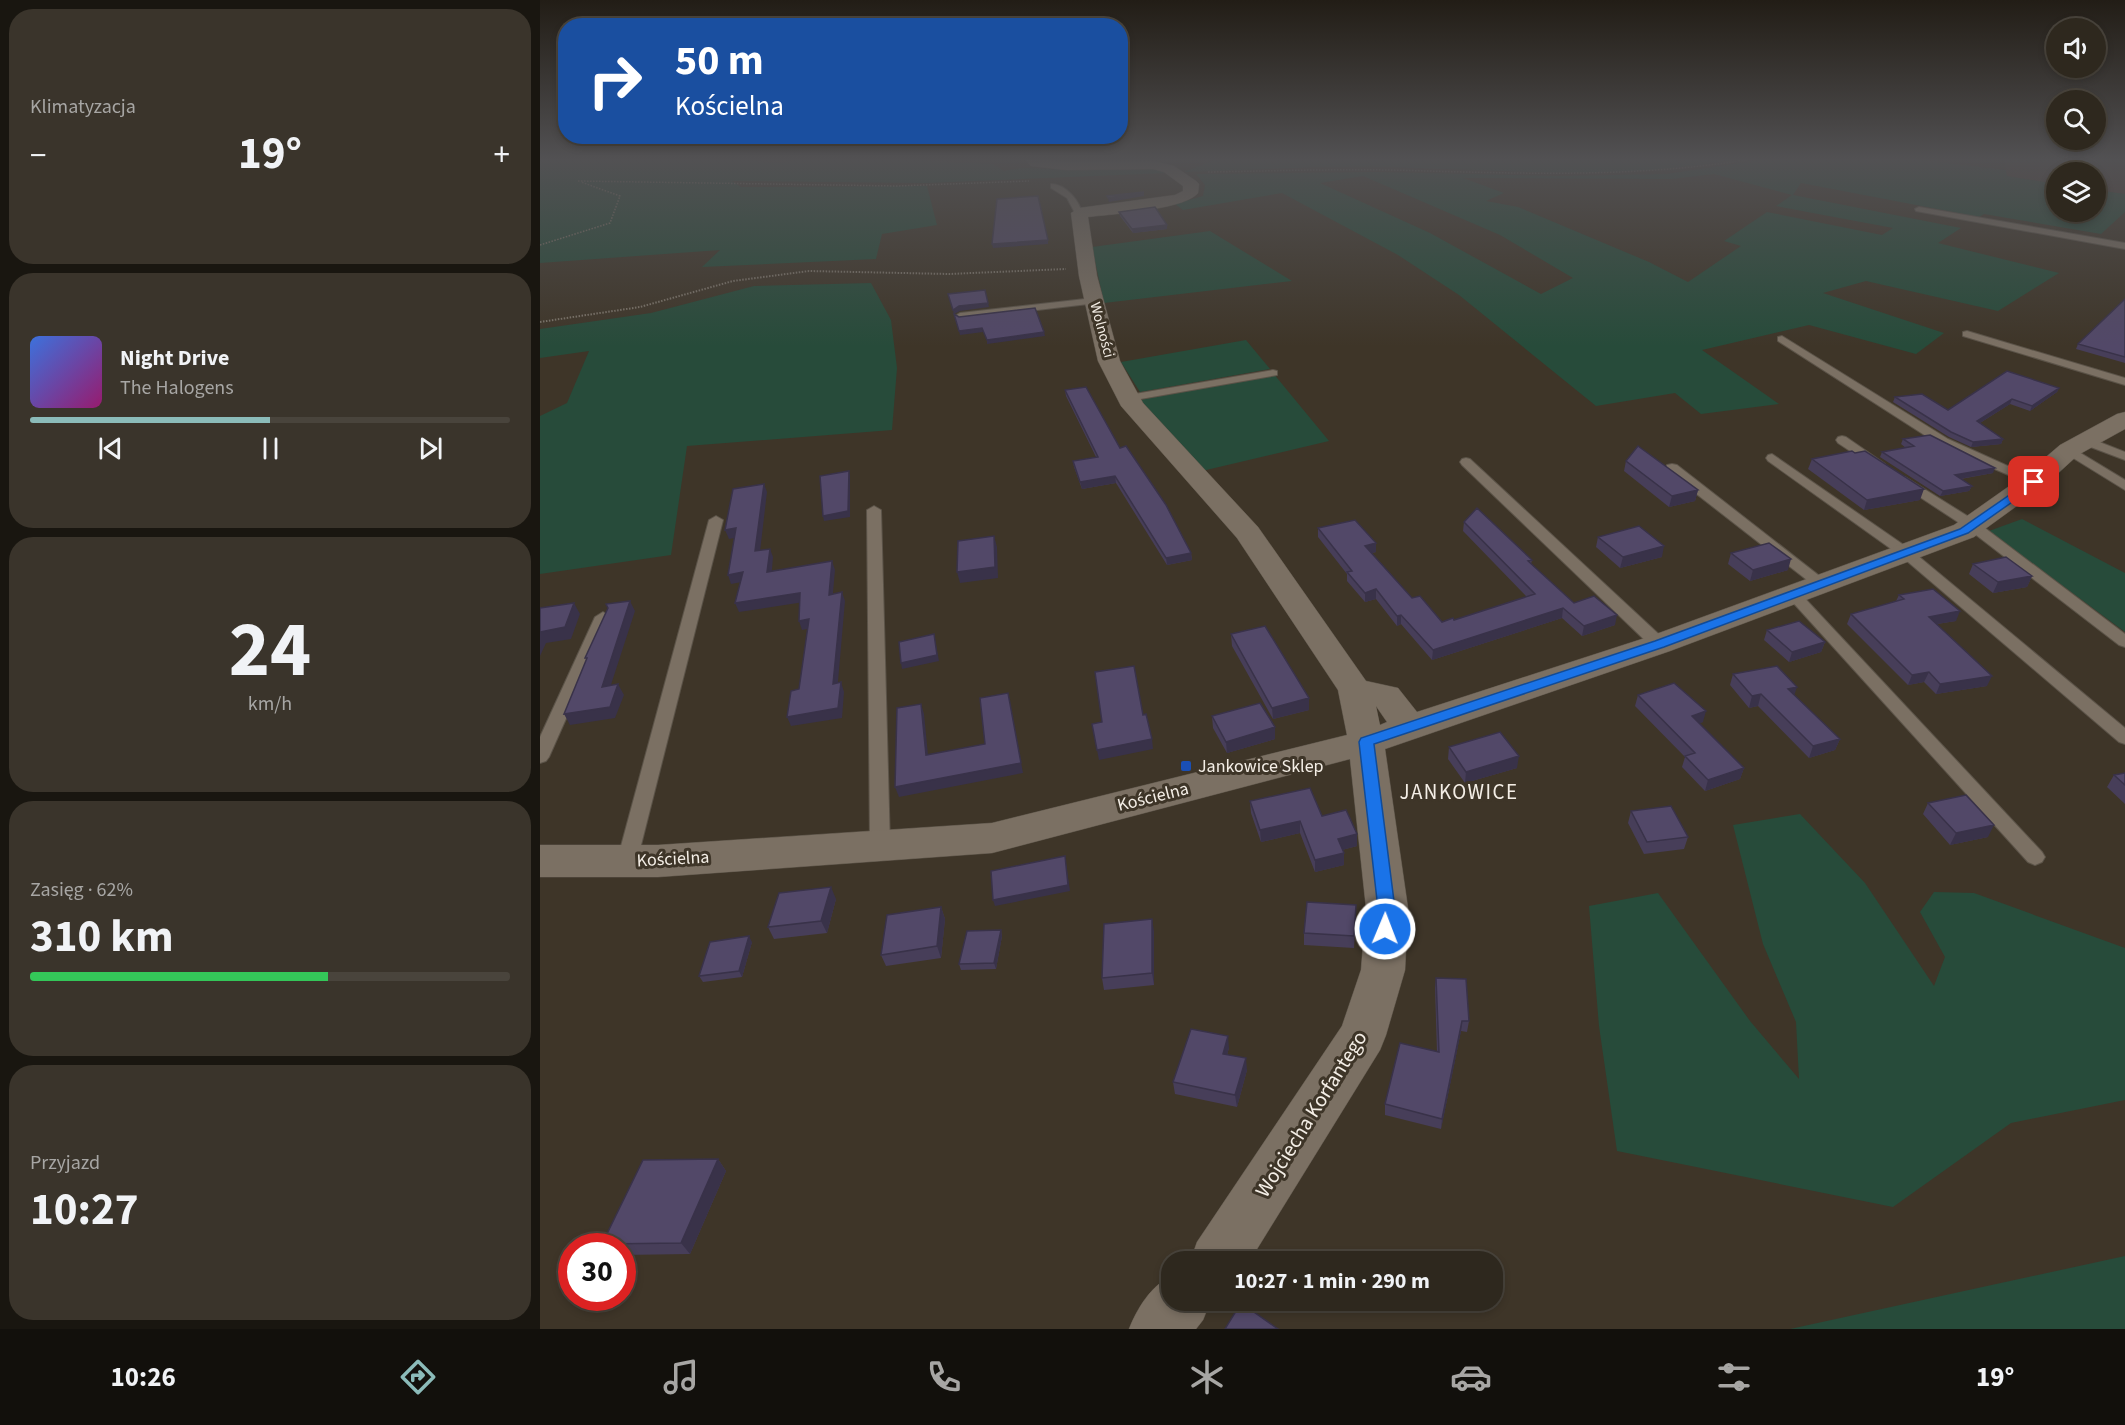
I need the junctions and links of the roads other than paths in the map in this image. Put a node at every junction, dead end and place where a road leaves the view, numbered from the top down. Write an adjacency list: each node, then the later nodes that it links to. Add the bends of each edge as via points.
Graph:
1 (1080, 221): 4 (street, Wolności)
2 (1990, 221): 3 (lane)
3 (2125, 246)
4 (1094, 301): 5 (lane); 10 (street, Wolności, via 1109,361)
5 (960, 316)
6 (1967, 334): 9 (lane)
7 (1782, 339): 18 (lane, via 1944,442)
8 (1273, 373): 10 (lane)
9 (2125, 382)
10 (1129, 398): 29 (street, Wolności, via 1248,533)
11 (2125, 419): 13 (street, Kościelna)
12 (1842, 440): 22 (lane)
13 (2077, 445): 14 (lane); 18 (street, Kościelna); 19 (lane)
14 (2125, 456)
15 (1772, 458): 23 (lane)
16 (1466, 462): 28 (lane)
17 (1672, 468): 24 (lane)
18 (2034, 482): 22 (street, Kościelna)
19 (2125, 486)
20 (874, 510): 34 (lane)
21 (716, 520): 37 (lane)
22 (1972, 525): 23 (street, Kościelna); 27 (lane)
23 (1906, 553): 24 (street, Kościelna); 31 (lane)
24 (1821, 584): 25 (street, Kościelna)
25 (1793, 594): 28 (street, Kościelna); 35 (lane)
26 (603, 617): 33 (lane)
27 (2125, 642)
28 (1659, 644): 30 (street, Kościelna)
29 (1355, 690): 30 (street, via 1386,696); 32 (street, Wolności)
30 (1410, 728): 32 (street, Kościelna)
31 (2125, 738)
32 (1366, 742): 34 (street, Kościelna, via 992,838); 38 (street, Wojciecha Korfantego, via 1387,909 1383,970 1363,1035)
33 (540, 757)
34 (880, 846): 37 (street, Kościelna)
35 (2035, 857)
36 (540, 861): 37 (street, Kościelna)
37 (627, 861)
38 (1224, 1251)
39 (1174, 1311): 40 (street)
40 (1158, 1329)

